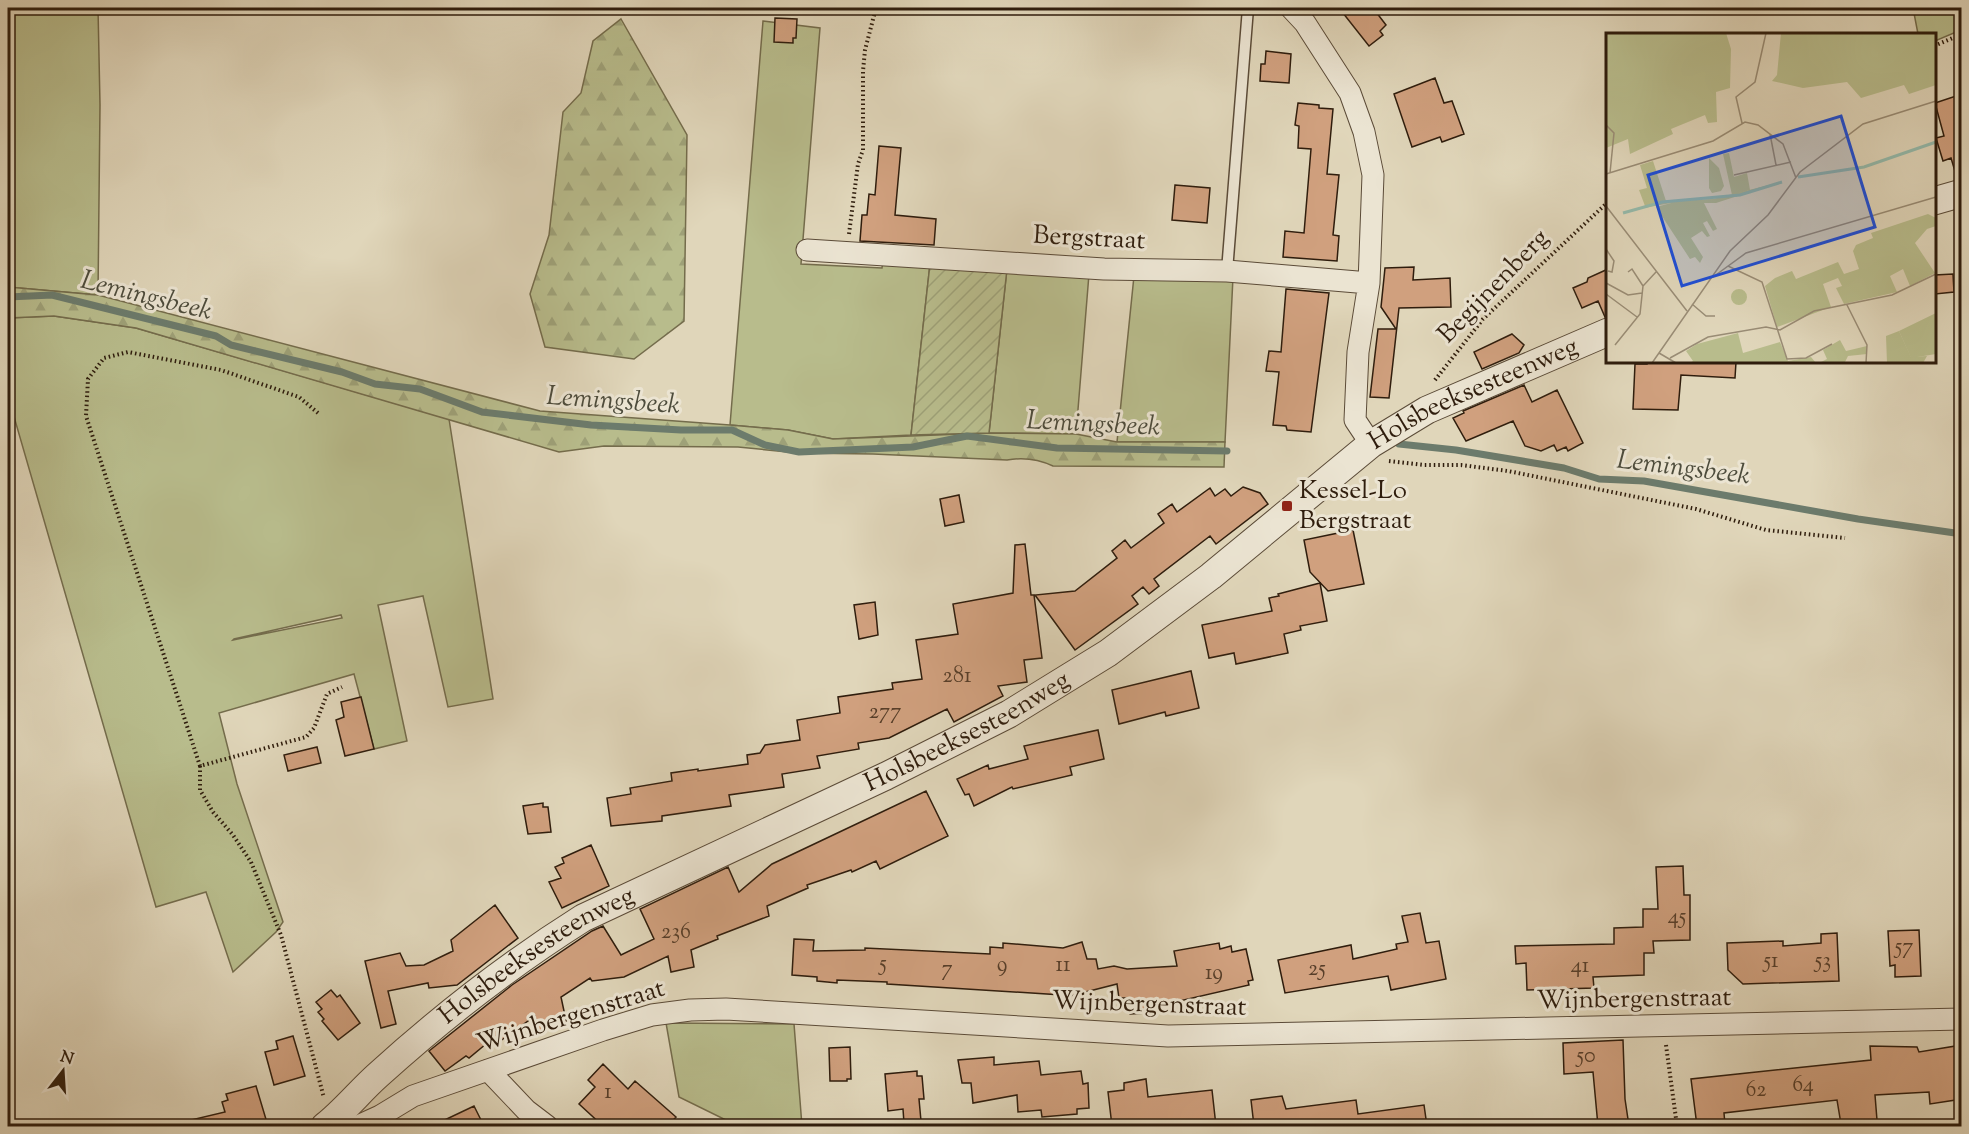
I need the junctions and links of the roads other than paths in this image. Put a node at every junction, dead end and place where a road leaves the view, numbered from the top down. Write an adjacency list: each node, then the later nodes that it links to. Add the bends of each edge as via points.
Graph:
1 (1248, 8): 6 (lane)
2 (1291, 8): 7 (street, via 1305,22 1350,93 1364,132 1373,176)
3 (1962, 193): 4 (street)
4 (1936, 201)
5 (807, 250): 6 (street, Bergstraat, via 1104,268)
6 (1227, 271): 7 (street, Bergstraat)
7 (1369, 283): 9 (street, via 1358,352 1355,420)
8 (1606, 333): 9 (street, Holsbeeksesteenweg, via 1427,410)
9 (1371, 444): 12 (street, Holsbeeksesteenweg, via 1211,576 1108,653 1009,714 583,918 478,990)
10 (1962, 1019): 11 (street, Wijnbergenstraat, via 1168,1036 690,1010 652,1016)
11 (488, 1070): 13 (street, Wijnbergenstraat); 16 (street)
12 (376, 1077): 13 (street, via 391,1090); 14 (street, Holsbeeksesteenweg)
13 (413, 1096): 15 (street, Wijnbergenstraat)
14 (328, 1124)
15 (358, 1126)
16 (547, 1126)

